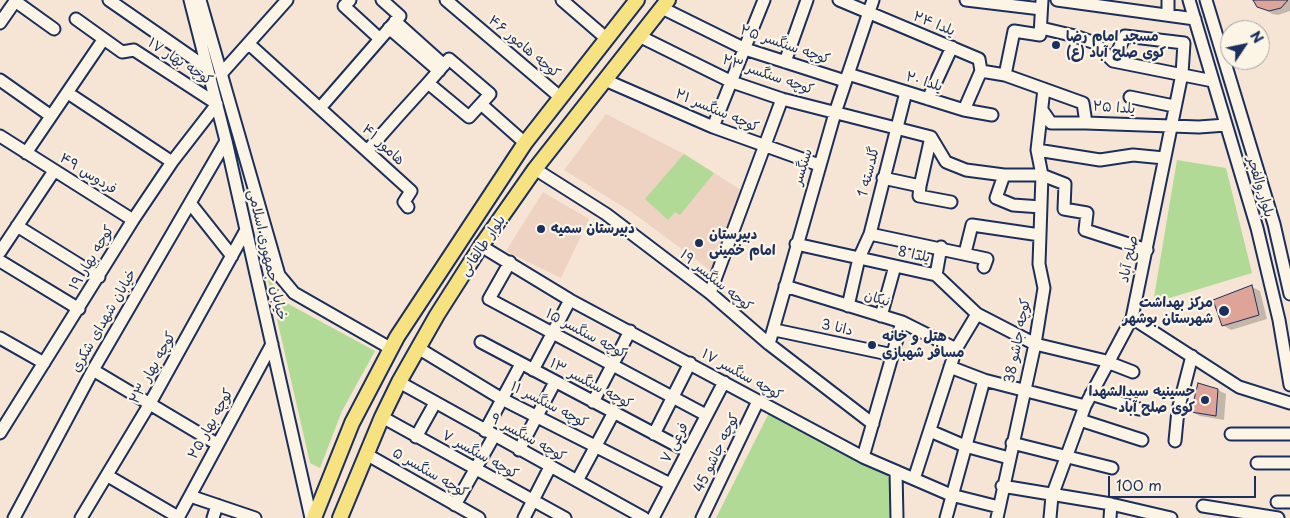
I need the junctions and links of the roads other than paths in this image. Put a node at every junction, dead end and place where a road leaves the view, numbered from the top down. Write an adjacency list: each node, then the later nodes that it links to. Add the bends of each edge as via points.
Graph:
1 (108, 0): 40 (street)
2 (190, 0): 40 (street, خیابان جمهوری اسلامی)
3 (200, 0): 43 (street, خیابان جمهوری اسلامی)
4 (287, 0): 35 (street)
5 (350, 0): 32 (street, via 344,6)
6 (382, 0): 28 (street, via 400,16)
7 (446, 0): 56 (street, کوچه هامور ۴۶)
8 (562, 0): 33 (street)
9 (637, 0): 33 (main road, بلوار طالقانی)
10 (764, 0): 37 (street)
11 (807, 0): 39 (street)
12 (840, 0): 23 (street, یلدا ۲۴)
13 (873, 0): 23 (street, سنگسر)
14 (966, 0): 20 (street)
15 (1057, 0): 24 (street)
16 (1168, 0): 24 (street)
17 (1189, 0): 26 (street, بلوار والفجر)
18 (1206, 0): 118 (street, بلوار والفجر, via 1274,224)
19 (16, 1): 27 (street); 30 (street)
20 (983, 1): 22 (street)
21 (665, 4): 31 (main road, بلوار طالقانی); 37 (street, کوچه سنگسر ۲۵)
22 (1042, 5): 29 (street)
23 (867, 13): 36 (street, یلدا ۲۴); 46 (street, سنگسر)
24 (1168, 15): 26 (street)
25 (76, 19): 34 (street, کوچه بهار ۱۷)
26 (1195, 19): 49 (street, بلوار والفجر)
27 (0, 23)
28 (392, 24): 32 (street); 41 (street)
29 (1041, 28): 38 (street, via 1095,43); 45 (street, via 1040,35 1014,31)
30 (54, 29)
31 (639, 36): 48 (main road, بلوار طالقانی); 50 (street, کوچه سنگسر ۲۳)
32 (380, 39): 62 (street)
33 (607, 39): 56 (main road, بلوار طالقانی)
34 (103, 40): 54 (street); 59 (street, کوچه بهار ۱۷, via 122,52 134,50)
35 (250, 44): 43 (street); 62 (street, هامور ۴۱)
36 (952, 47): 42 (street, یلدا ۲۴, via 979,59); 58 (street)
37 (744, 49): 39 (street, کوچه سنگسر ۲۵); 50 (street)
38 (1113, 61): 44 (street); 44 (street, صلح آباد, via 1125,36 1184,43)
39 (785, 62): 46 (street, کوچه سنگسر ۲۵)
40 (207, 68): 59 (street, خیابان جمهوری اسلامی)
41 (441, 68): 51 (street); 60 (street, via 449,59 490,94)
42 (981, 71): 45 (street); 63 (street)
43 (221, 74): 107 (street, خیابان جمهوری اسلامی)
44 (1182, 74): 49 (street); 61 (street, صلح آباد)
45 (1005, 76): 52 (street)
46 (847, 77): 53 (street, یلدا ۲۰); 65 (street, سنگسر)
47 (0, 80): 67 (street)
48 (605, 80): 71 (street, کوچه سنگسر ۲۱); 84 (main road, بلوار طالقانی)
49 (1213, 81): 69 (street, بلوار والفجر)
50 (732, 82): 57 (street, کوچه سنگسر ۲۳); 71 (street)
51 (428, 83): 60 (street, via 470,117); 78 (street)
52 (1044, 89): 64 (street, کوچه جاشو 38); 68 (street, یلدا ۲۵, via 1083,103)
53 (906, 92): 58 (street, یلدا ۲۰); 72 (street, گلدسته 1)
54 (68, 93): 67 (street); 82 (street)
55 (1130, 97): 61 (street)
56 (560, 98): 76 (main road, بلوار طالقانی)
57 (782, 99): 65 (street, کوچه سنگسر ۲۳); 77 (street)
58 (928, 99): 63 (street, یلدا ۲۰)
59 (216, 104): 75 (street, خیابان جمهوری اسلامی); 82 (street, کوچه بهار ۱۹)
60 (481, 104): 76 (street)
61 (1174, 106): 70 (street, صلح آباد)
62 (320, 108): 78 (street, هامور ۴۱)
63 (964, 110): 66 (street, یلدا ۲۰)
64 (1042, 110): 68 (street, via 1050,122); 79 (street, کوچه جاشو 38)
65 (835, 113): 72 (street, کوچه سنگسر ۲۳); 83 (street, سنگسر)
66 (992, 115)
67 (51, 116): 80 (street)
68 (1086, 123): 70 (street, یلدا ۲۵)
69 (1226, 125): 70 (street, یلدا ۲۵); 152 (street, بلوار والفجر, via 1257,228)
70 (1170, 126): 81 (street, صلح آباد)
71 (714, 127): 77 (street, کوچه سنگسر ۲۱)
72 (897, 127): 74 (street, کوچه سنگسر ۲۳); 88 (street, گلدسته 1)
73 (0, 136): 80 (street, فردوس ۴۹)
74 (931, 137): 86 (street, via 946,162 966,170); 89 (street)
75 (226, 141): 91 (street, خیابان شهدای شکری); 96 (street, خیابان جمهوری اسلامی)
76 (525, 143): 131 (main road, بلوار طالقانی)
77 (765, 148): 83 (street, کوچه سنگسر ۲۱); 117 (street)
78 (368, 150): 92 (street, هامور ۴۱, via 411,191 404,202)
79 (1037, 150): 81 (street, via 1100,160 1133,155); 87 (street, کوچه جاشو 38)
80 (26, 153): 85 (street, فردوس ۴۹)
81 (1164, 158): 103 (street, صلح آباد)
82 (172, 162): 94 (street, کوچه بهار ۱۹)
83 (819, 165): 100 (street, سنگسر)
84 (535, 169): 101 (main road, بلوار طالقانی); 117 (street, کوچه سنگسر ۱۹, via 606,214)
85 (54, 171): 94 (street, فردوس ۴۹); 97 (street)
86 (1004, 175): 87 (street); 93 (street, via 996,198 1013,205)
87 (1042, 175): 93 (street, کوچه جاشو 38); 103 (street, via 1066,184 1064,209 1087,213 1085,230)
88 (882, 178): 89 (street); 98 (street, گلدسته 1)
89 (920, 186): 90 (street, via 919,196)
90 (951, 202)
91 (190, 203): 106 (street); 145 (street, خیابان شهدای شکری)
92 (408, 207)
93 (1041, 207): 99 (street, کوچه جاشو 38)
94 (133, 220): 115 (street, کوچه بهار ۱۹)
95 (0, 229): 97 (street)
96 (246, 230): 106 (street, کوچه بهار ۲۳); 110 (street, خیابان جمهوری اسلامی)
97 (14, 231): 104 (street); 115 (street)
98 (870, 234): 102 (street); 108 (street, گلدسته 1)
99 (1040, 235): 105 (street, via 972,225); 134 (street, کوچه جاشو 38, via 1039,264 1044,288)
100 (796, 244): 108 (street, یلدا 8); 116 (street, سنگسر)
101 (481, 246): 111 (street, کوچه سنگسر ۱۷); 135 (main road, بلوار طالقانی)
102 (941, 247): 105 (street); 114 (street)
103 (1147, 250): 124 (street, صلح آباد)
104 (0, 252)
105 (965, 253): 113 (street, via 987,258)
106 (232, 256): 161 (street, کوچه بهار ۲۳)
107 (273, 257): 110 (street); 131 (street, خیابان جمهوری اسلامی, via 279,275 294,293)
108 (859, 258): 112 (street, یلدا 8); 120 (street, گلدسته 1)
109 (0, 261): 121 (street)
110 (254, 261): 132 (street, خیابان جمهوری اسلامی)
111 (510, 262): 119 (street, کوچه سنگسر ۱۷); 128 (street, کوچه سنگسر ۱۵, via 489,298)
112 (895, 266): 114 (street, یلدا 8); 123 (street)
113 (984, 267)
114 (936, 275): 122 (street, یلدا 8)
115 (99, 277): 121 (street, کوچه بهار ۱۹)
116 (785, 286): 120 (street, نیکان); 126 (street, سنگسر)
117 (710, 293): 133 (street, کوچه سنگسر ۱۹)
118 (1290, 294)
119 (570, 300): 127 (street, کوچه سنگسر ۱۷); 128 (street)
120 (848, 306): 123 (street, نیکان)
121 (79, 309): 140 (street, کوچه بهار ۱۹)
122 (977, 314): 134 (street, یلدا 8); 136 (street)
123 (881, 316): 125 (street, نیکان)
124 (1132, 318): 138 (street); 139 (street, صلح آباد)
125 (902, 322): 136 (street, نیکان); 137 (street)
126 (774, 330): 133 (street, سنگسر); 137 (street, دانا 3)
127 (630, 331): 141 (street, کوچه سنگسر ۱۷); 143 (street)
128 (552, 333): 143 (street, کوچه سنگسر ۱۵); 146 (street)
129 (0, 338): 140 (street)
130 (481, 342): 142 (street, کوچه سنگسر ۱۳)
131 (394, 343): 135 (main road); 218 (main road, بلوار طالقانی, via 352,423)
132 (272, 344): 181 (street, کوچه بهار ۲۵); 218 (street, خیابان جمهوری اسلامی)
133 (769, 344): 170 (street, کوچه سنگسر ۱۹)
134 (1035, 344): 139 (street, یلدا 8); 153 (street, کوچه جاشو 38)
135 (418, 348): 149 (main road, بلوار طالقانی); 156 (street, کوچه سنگسر ۱۱)
136 (956, 349): 144 (street)
137 (893, 355): 170 (street)
138 (1192, 356): 160 (street, via 1239,387); 179 (street, via 1178,410)
139 (1107, 362): 147 (street, یلدا 8); 154 (street, صلح آباد)
140 (44, 363): 168 (street, کوچه بهار ۱۹)
141 (690, 363): 151 (street, کوچه سنگسر ۱۷); 155 (street)
142 (521, 364): 146 (street, کوچه سنگسر ۱۳); 156 (street)
143 (612, 365): 155 (street, کوچه سنگسر ۱۵); 158 (street)
144 (950, 367): 148 (street); 171 (street)
145 (93, 370): 161 (street); 214 (street, خیابان شهدای شکری)
146 (533, 370): 150 (street, کوچه سنگسر ۱۳)
147 (1133, 372)
148 (984, 380): 153 (street); 183 (street)
149 (399, 382): 159 (street, کوچه سنگسر ۹); 167 (main road, بلوار طالقانی)
150 (555, 382): 158 (street, کوچه سنگسر ۱۳); 166 (street)
151 (724, 382): 157 (street, کوچه سنگسر ۱۷); 165 (street, فرعی ۷)
152 (1290, 385)
153 (1024, 390): 162 (street); 180 (street, کوچه جاشو 38)
154 (1091, 394): 162 (street, صلح آباد); 163 (street)
155 (673, 397): 165 (street, کوچه سنگسر ۱۵); 174 (street)
156 (502, 399): 166 (street, کوچه سنگسر ۱۱); 173 (street)
157 (758, 401): 187 (street, کوچه سنگسر ۱۷); 225 (street, کوچه جاشو 45)
158 (593, 402): 164 (street, کوچه سنگسر ۱۳)
159 (435, 403): 173 (street, کوچه سنگسر ۹); 177 (street)
160 (1290, 403)
161 (149, 405): 181 (street); 196 (street, کوچه بهار ۲۳)
162 (1085, 406): 169 (street, صلح آباد)
163 (1139, 409)
164 (614, 412): 174 (street, کوچه سنگسر ۱۳); 182 (street)
165 (706, 415): 185 (street, فرعی ۷)
166 (537, 416): 182 (street, کوچه سنگسر ۱۱); 184 (street)
167 (382, 417): 177 (street, کوچه سنگسر ۷); 186 (main road, بلوار طالقانی)
168 (4, 420): 172 (street, کوچه بهار ۱۹)
169 (1080, 420): 178 (street); 188 (street, صلح آباد)
170 (873, 424): 187 (street)
171 (930, 431): 183 (street); 197 (street)
172 (0, 433)
173 (489, 434): 184 (street, کوچه سنگسر ۹); 194 (street)
174 (654, 434): 185 (street, کوچه سنگسر ۱۳)
175 (1231, 434): 176 (street)
176 (1290, 434)
177 (416, 437): 194 (street, کوچه سنگسر ۷)
178 (1142, 440)
179 (1175, 441)
180 (1012, 443): 188 (street); 189 (street, کوچه جاشو 38)
181 (217, 444): 202 (street, کوچه بهار ۲۵)
182 (595, 445): 198 (street); 199 (street, کوچه سنگسر ۱۱)
183 (965, 446): 189 (street); 201 (street)
184 (518, 450): 192 (street, کوچه سنگسر ۹)
185 (687, 451): 199 (street, فرعی ۷)
186 (366, 454): 209 (street, کوچه سنگسر ۵); 219 (main road, بلوار طالقانی)
187 (863, 456): 195 (street, کوچه سنگسر ۱۷)
188 (1067, 456): 193 (street); 203 (street, صلح آباد)
189 (1009, 458): 200 (street, کوچه جاشو 38)
190 (1257, 463): 191 (street)
191 (1290, 463)
192 (550, 467): 198 (street, کوچه سنگسر ۹); 204 (street)
193 (1112, 468)
194 (474, 470): 204 (street, کوچه سنگسر ۷); 209 (street)
195 (896, 472): 197 (street, کوچه سنگسر ۱۷); 226 (street)
196 (108, 476): 213 (street); 215 (street, کوچه بهار ۲۳)
197 (914, 479): 201 (street, کوچه سنگسر ۱۷)
198 (577, 481): 223 (street, کوچه سنگسر ۹)
199 (670, 484): 224 (street, فرعی ۷)
200 (1002, 486): 203 (street); 211 (street, کوچه جاشو 38)
201 (951, 495): 211 (street, کوچه سنگسر ۱۷); 227 (street)
202 (190, 496): 208 (street); 213 (street, کوچه بهار ۲۵)
203 (1052, 496): 207 (street); 228 (street, صلح آباد)
204 (533, 501): 221 (street); 222 (street, کوچه سنگسر ۷)
205 (1277, 502): 206 (street)
206 (1290, 502)
207 (1111, 504): 229 (street); 230 (street)
208 (218, 505): 216 (street); 217 (street)
209 (455, 505): 220 (street, کوچه سنگسر ۵)
210 (1203, 506): 212 (street)
211 (998, 512)
212 (1246, 515): 231 (street)
213 (178, 517)
214 (14, 518)
215 (81, 518)
216 (213, 518)
217 (255, 518)
218 (312, 518)
219 (340, 518)
220 (479, 518)
221 (524, 518)
222 (565, 518)
223 (644, 518)
224 (653, 518)
225 (702, 518)
226 (897, 518)
227 (946, 518)
228 (1050, 518)
229 (1110, 518)
230 (1171, 518)
231 (1278, 518)

